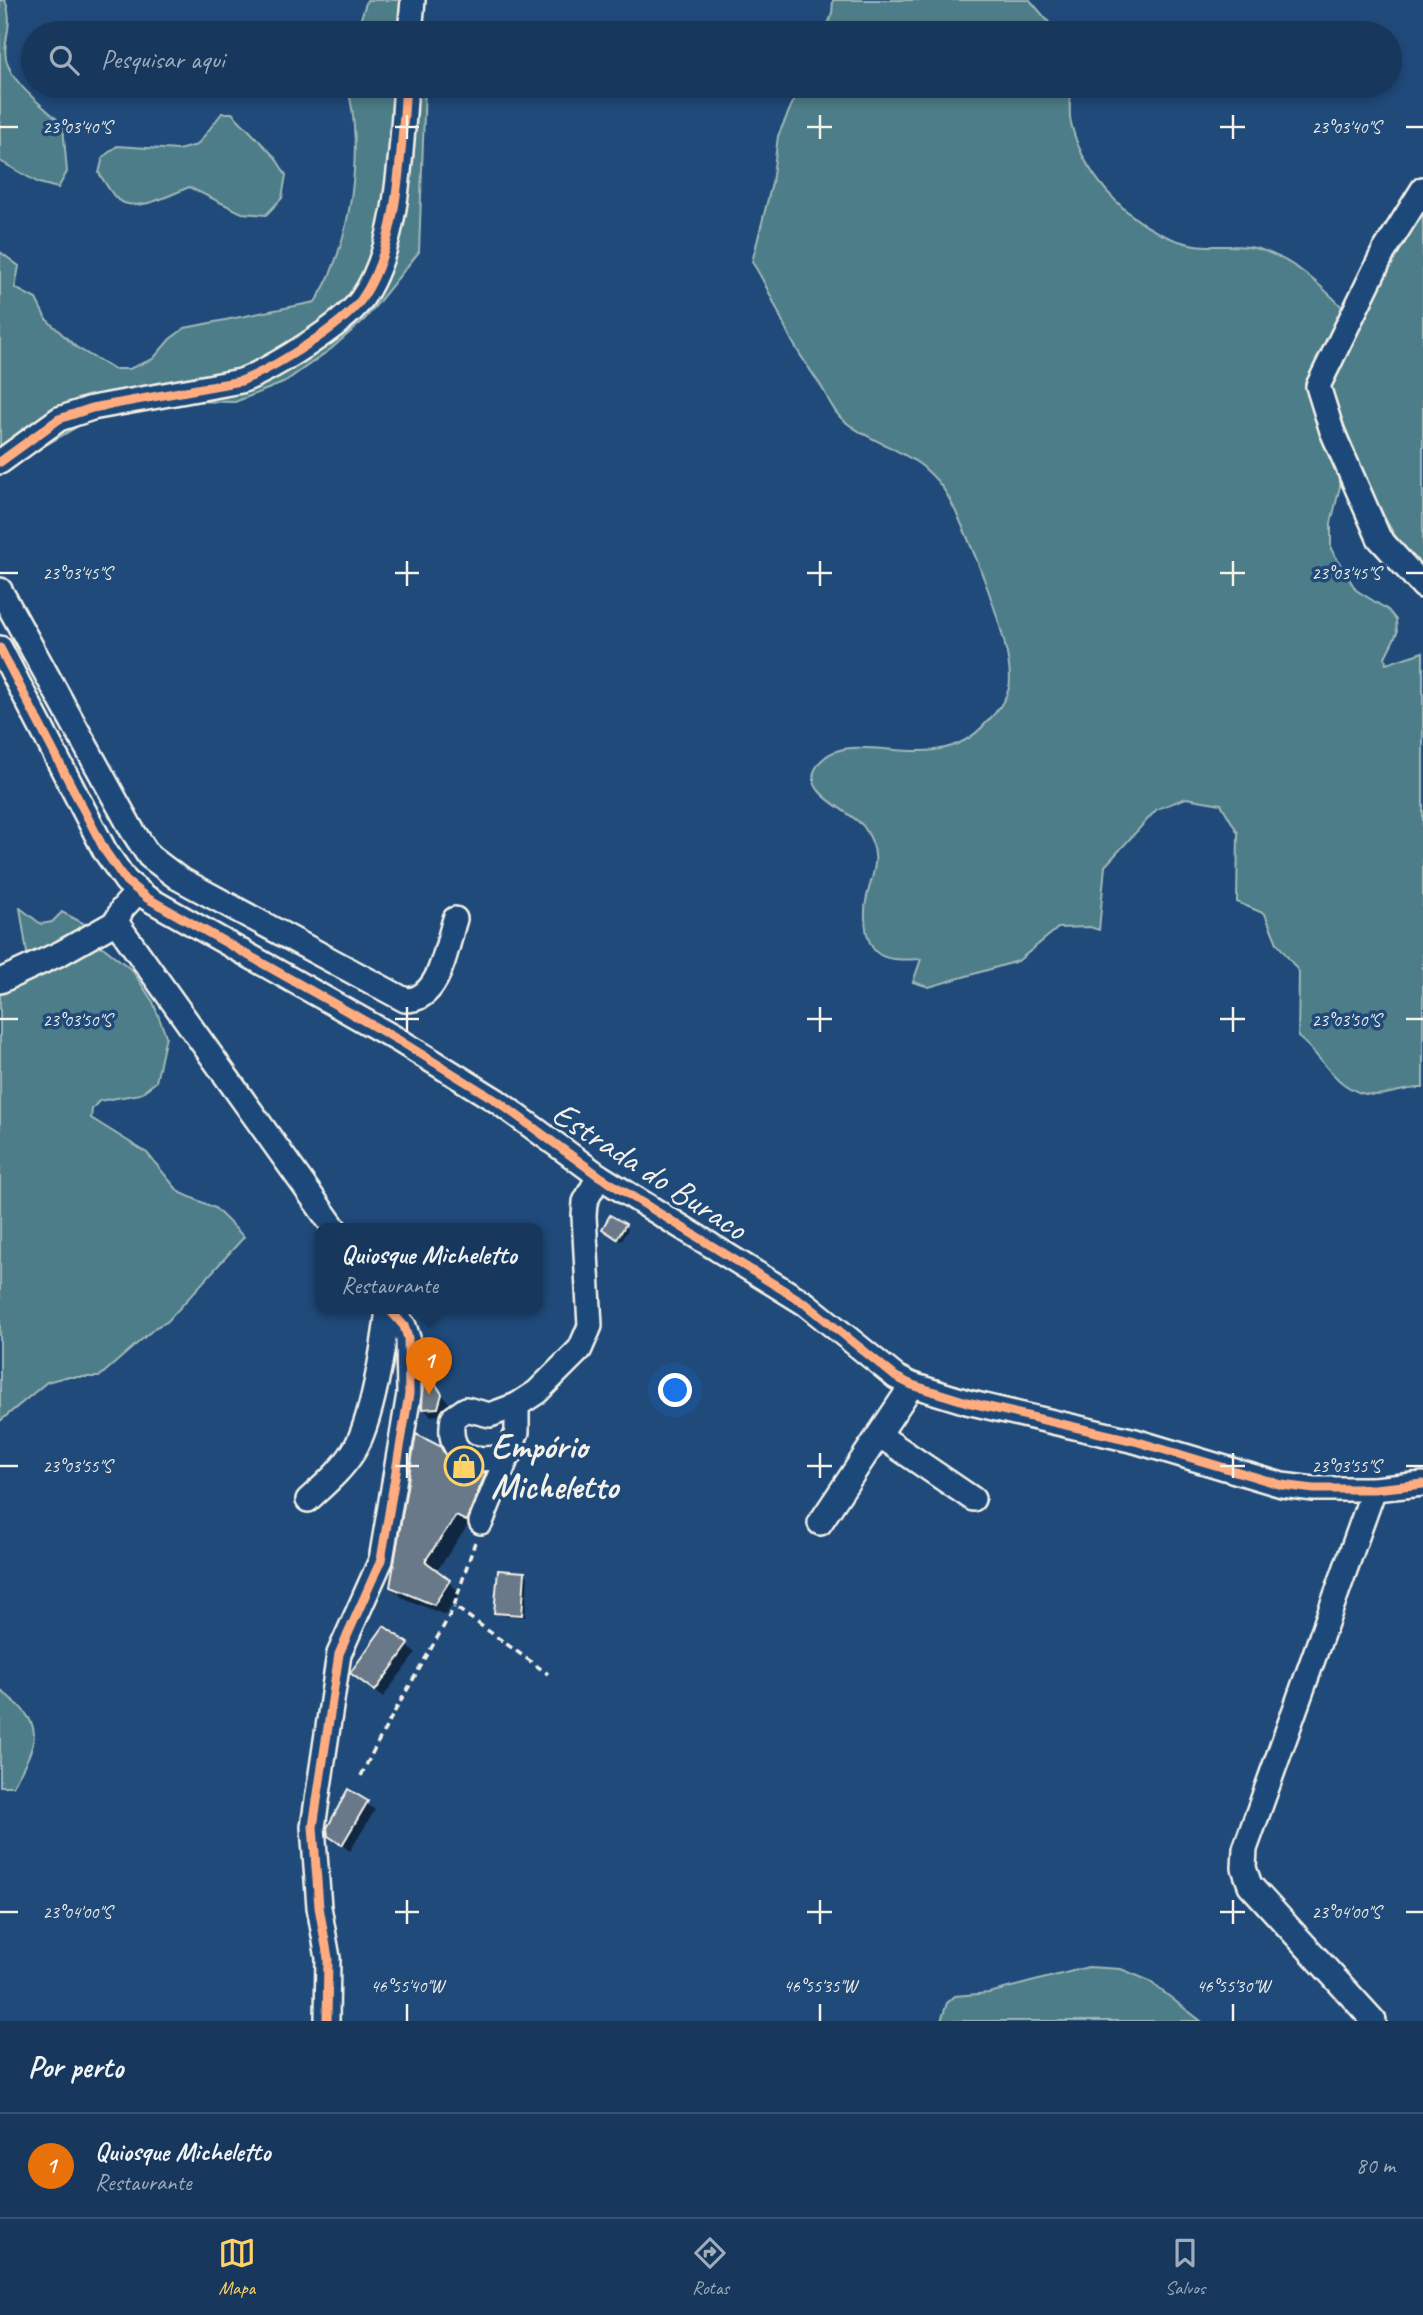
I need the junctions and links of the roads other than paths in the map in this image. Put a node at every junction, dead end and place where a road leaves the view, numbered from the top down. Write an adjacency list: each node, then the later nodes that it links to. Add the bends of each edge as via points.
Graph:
1 (412, 0): 2 (street)
2 (411, 21)
3 (405, 98): 5 (street, via 390,222 378,269 360,302 308,344 261,373 59,419)
4 (1423, 189): 6 (street, via 1383,253 1318,386 1332,431 1379,538)
5 (0, 462)
6 (1423, 586)
7 (0, 590): 9 (street)
8 (0, 649): 10 (street, Estrada do Buraco)
9 (89, 751): 10 (street); 12 (street, via 149,856 178,877 405,1000 418,1001 432,990)
10 (61, 766): 11 (street, Estrada do Buraco, via 105,851)
11 (138, 891): 13 (street); 15 (street, Estrada do Buraco, via 498,1101)
12 (455, 919)
13 (116, 922): 14 (street); 16 (street)
14 (0, 981)
15 (599, 1176): 19 (street, Estrada do Buraco, via 806,1304); 20 (street, via 585,1202 584,1216 590,1326 580,1349 537,1392)
16 (331, 1223)
17 (388, 1314): 26 (street, via 355,1449)
18 (393, 1314): 29 (street, via 408,1338 409,1394 381,1560 339,1654 313,1827 328,1958)
19 (912, 1385): 21 (street); 24 (street, Estrada do Buraco, via 1135,1441 1282,1485)
20 (517, 1405): 22 (street, via 517,1432); 22 (street, via 490,1415 466,1409 453,1418 450,1434 456,1448 474,1459)
21 (878, 1435): 25 (street); 28 (street)
22 (510, 1455): 27 (street)
23 (1423, 1483): 24 (street, Estrada do Buraco)
24 (1374, 1489): 30 (street, via 1245,1849 1244,1868 1250,1885)
25 (973, 1499)
26 (308, 1500)
27 (481, 1522)
28 (820, 1523)
29 (327, 2021)
30 (1374, 2021)

